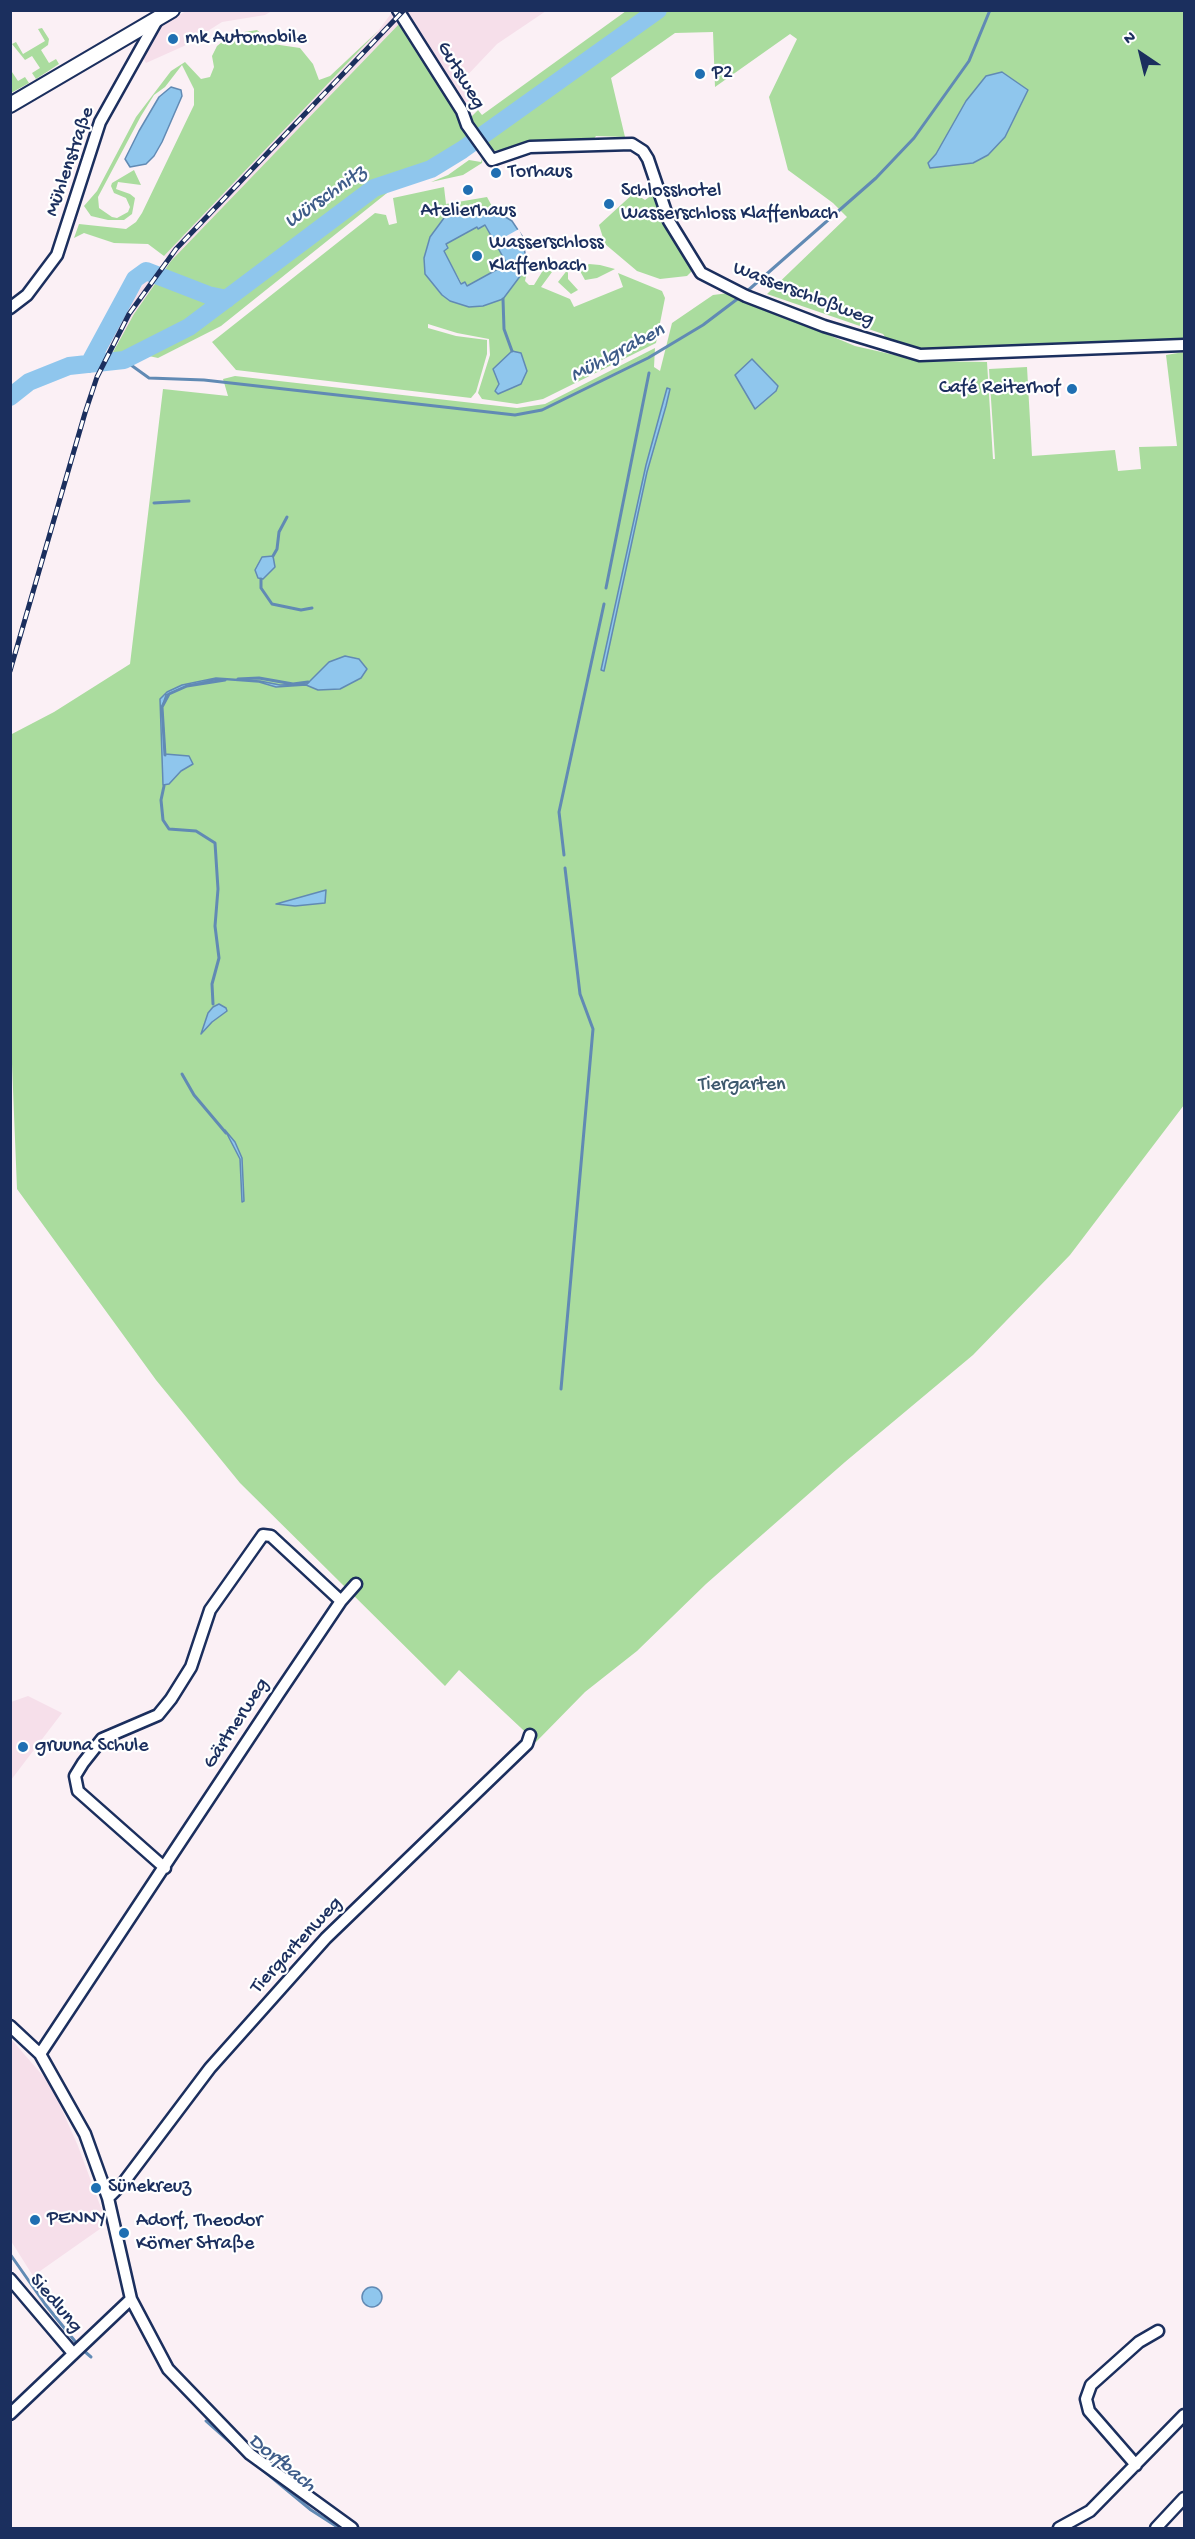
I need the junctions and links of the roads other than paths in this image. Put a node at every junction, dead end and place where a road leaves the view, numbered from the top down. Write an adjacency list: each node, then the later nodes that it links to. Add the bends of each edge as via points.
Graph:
1 (172, 10): 3 (main road)
2 (398, 10): 5 (street, Gutsweg)
3 (157, 20): 4 (main road); 6 (street, Mühlenstraße, via 100,122 57,255 27,295)
4 (10, 105)
5 (489, 156): 7 (street, Wasserschloßweg, via 530,147 632,144 643,150 648,159 669,221 701,273 743,295 824,326 920,355)
6 (10, 308)
7 (1185, 345)
8 (356, 1584): 9 (street, Gärtnerweg)
9 (341, 1600): 11 (street, Gärtnerweg); 11 (street, via 271,1536 263,1535 210,1610 191,1667 159,1715 102,1739 82,1763 75,1776 78,1791)
10 (530, 1735): 14 (street, Tiergartenweg, via 527,1744 326,1938 210,2068)
11 (165, 1868): 13 (street, Gärtnerweg)
12 (10, 2026): 13 (street)
13 (40, 2054): 14 (street, via 85,2134)
14 (108, 2198): 16 (street)
15 (10, 2279): 18 (street, Siedlung)
16 (131, 2299): 18 (street); 23 (street, via 168,2369 217,2422 250,2454)
17 (1158, 2331): 21 (street, via 1139,2342 1091,2385 1086,2399 1089,2411)
18 (72, 2352): 19 (street)
19 (10, 2414)
20 (1185, 2415): 21 (street)
21 (1136, 2465): 24 (street, via 1090,2511)
22 (1185, 2498): 25 (street)
23 (352, 2529)
24 (1059, 2529)
25 (1156, 2529)

